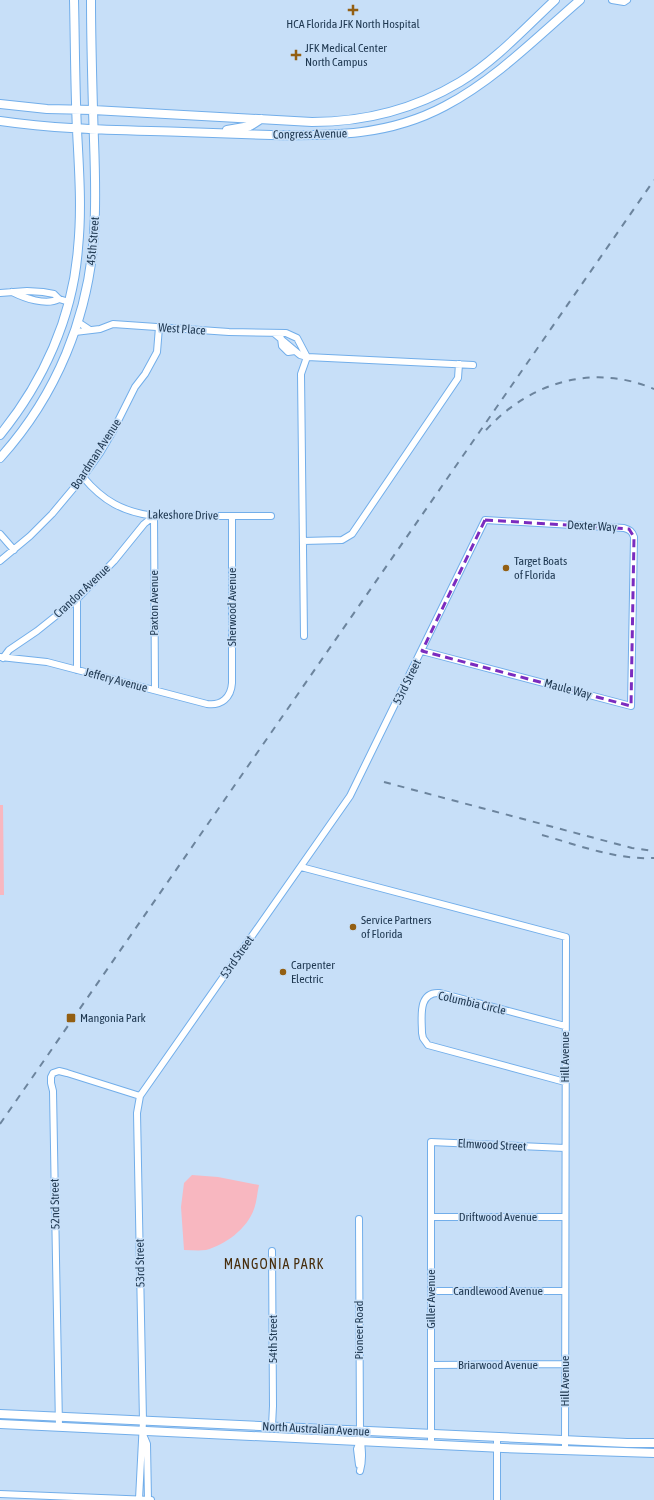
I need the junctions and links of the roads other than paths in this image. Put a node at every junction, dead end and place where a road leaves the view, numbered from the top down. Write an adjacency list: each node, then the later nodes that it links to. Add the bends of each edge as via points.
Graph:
1 (74, 0): 8 (main road, 45th Street)
2 (91, 0): 9 (main road, 45th Street)
3 (555, 0): 10 (main road, Congress Avenue, via 478,69 461,82 425,100 388,113 350,120 312,122)
4 (580, 0): 14 (main road, Congress Avenue, via 484,82 445,106 410,121 372,131 332,136)
5 (612, 0): 6 (street)
6 (627, 0)
7 (0, 104): 8 (main road, Congress Avenue)
8 (77, 110): 9 (main road, Congress Avenue); 12 (main road, 45th Street)
9 (93, 110): 10 (main road, Congress Avenue); 13 (main road, 45th Street)
10 (261, 119): 14 (main road, via 250,126)
11 (0, 121): 12 (main road, Congress Avenue)
12 (77, 129): 13 (main road, Congress Avenue); 16 (main road, 45th Street, via 79,240)
13 (94, 129): 14 (main road, Congress Avenue); 17 (main road, 45th Street, via 94,234 87,291)
14 (213, 133)
15 (0, 293): 16 (street, via 10,292 27,299 53,302 59,299)
16 (69, 302): 17 (main road, via 77,311); 25 (main road, 45th Street, via 56,341 37,383)
17 (79, 321): 19 (street); 20 (main road, 45th Street)
18 (159, 327): 19 (street, West Place, via 113,324 100,330); 21 (street, West Place); 27 (street, Boardman Avenue, via 157,352 135,387 113,431)
19 (90, 330): 20 (street, West Place)
20 (75, 332): 26 (main road, 45th Street, via 51,388 26,427)
21 (275, 334): 22 (street, via 281,338 282,346 288,352 295,351); 22 (street, West Place, via 286,333 297,338)
22 (307, 357): 23 (street); 33 (street, via 301,374)
23 (459, 364): 24 (street); 33 (street, via 458,378 352,534 342,540)
24 (473, 365)
25 (0, 435)
26 (0, 458)
27 (83, 477): 28 (street, Lakeshore Drive, via 97,493 119,507); 34 (street, Boardman Avenue, via 52,514)
28 (154, 516): 29 (street, Lakeshore Drive); 36 (street, Crandon Avenue); 42 (street, Paxton Avenue)
29 (232, 516): 30 (street, Lakeshore Drive); 43 (street, Sherwood Avenue, via 232,684)
30 (271, 516)
31 (486, 520): 37 (street, Dexter Way, via 630,530 634,538); 39 (street, 53rd Street)
32 (0, 534): 34 (street)
33 (303, 541): 38 (street)
34 (14, 550): 35 (street, Boardman Avenue)
35 (0, 561)
36 (77, 598): 40 (street, Crandon Avenue); 41 (street)
37 (632, 621): 39 (street, Maule Way, via 631,706)
38 (304, 636)
39 (422, 651): 44 (street, 53rd Street, via 350,796)
40 (1, 657): 41 (street, Jeffery Avenue, via 47,662)
41 (77, 670): 42 (street, Jeffery Avenue)
42 (155, 690): 43 (street, Jeffery Avenue, via 211,705 221,703)
43 (228, 697)
44 (301, 867): 45 (street, Hill Avenue, via 566,937); 47 (street, 53rd Street)
45 (565, 1026): 46 (street, Hill Avenue); 46 (street, Columbia Circle, via 440,993 427,996 423,1004 422,1034 428,1045)
46 (565, 1082): 48 (street, Hill Avenue)
47 (140, 1096): 59 (street, 52nd Street, via 67,1073 53,1073 51,1077); 60 (street, 53rd Street, via 137,1113)
48 (565, 1148): 49 (street, Elmwood Street, via 431,1142); 51 (street, Hill Avenue)
49 (431, 1154): 50 (street, Giller Avenue)
50 (431, 1217): 51 (street, Driftwood Avenue); 54 (street, Giller Avenue)
51 (565, 1217): 55 (street, Hill Avenue)
52 (359, 1220): 65 (street, Pioneer Road)
53 (272, 1251): 62 (street, 54th Street)
54 (431, 1291): 55 (street, Candlewood Avenue); 56 (street, Giller Avenue)
55 (565, 1291): 57 (street, Hill Avenue)
56 (431, 1364): 57 (street, Briarwood Avenue); 66 (street, Giller Avenue)
57 (565, 1364): 68 (street, Hill Avenue)
58 (0, 1414): 59 (main road, North Australian Avenue)
59 (59, 1417): 60 (main road, North Australian Avenue); 63 (street, 52nd Street)
60 (143, 1421): 62 (main road, North Australian Avenue); 64 (street, 53rd Street)
61 (0, 1424): 63 (main road, North Australian Avenue)
62 (272, 1426): 65 (main road, North Australian Avenue)
63 (59, 1427): 64 (main road, North Australian Avenue)
64 (142, 1431): 69 (main road, North Australian Avenue); 76 (street, 53rd Street); 77 (street, 53rd Street, via 147,1444)
65 (360, 1431): 66 (main road, North Australian Avenue); 69 (street, Pioneer Road)
66 (431, 1434): 67 (main road, North Australian Avenue); 71 (street, Giller Avenue)
67 (497, 1437): 68 (main road, North Australian Avenue); 72 (street)
68 (565, 1440): 70 (main road, North Australian Avenue); 73 (street, Hill Avenue)
69 (360, 1441): 71 (main road, North Australian Avenue)
70 (654, 1443)
71 (432, 1445): 72 (main road, North Australian Avenue)
72 (497, 1447): 73 (main road, North Australian Avenue); 79 (street)
73 (565, 1450): 74 (main road, North Australian Avenue)
74 (654, 1453)
75 (0, 1494): 76 (street)
76 (140, 1500): 77 (street)
77 (148, 1500): 78 (street)
78 (151, 1500)
79 (496, 1500)

